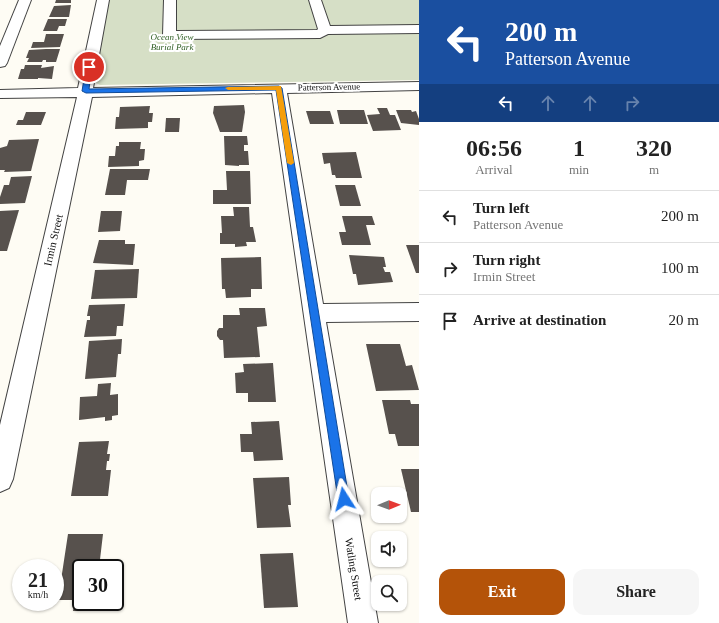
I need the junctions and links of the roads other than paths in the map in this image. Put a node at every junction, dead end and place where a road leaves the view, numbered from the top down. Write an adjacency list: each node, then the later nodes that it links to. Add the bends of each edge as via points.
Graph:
1 (25, 0): 7 (street)
2 (103, 0): 10 (street, Irmin Street)
3 (170, 0): 6 (street, via 168,36 320,34)
4 (315, 0): 6 (street)
5 (419, 28): 6 (street)
6 (325, 30)
7 (0, 64)
8 (419, 86): 9 (street, Patterson Avenue)
9 (279, 88): 10 (street, Patterson Avenue); 13 (street, Watling Street)
10 (86, 91): 11 (street, Patterson Avenue); 14 (street, Irmin Street)
11 (0, 94)
12 (419, 312): 13 (street)
13 (315, 313): 15 (street, Watling Street)
14 (0, 479)
15 (363, 623)

